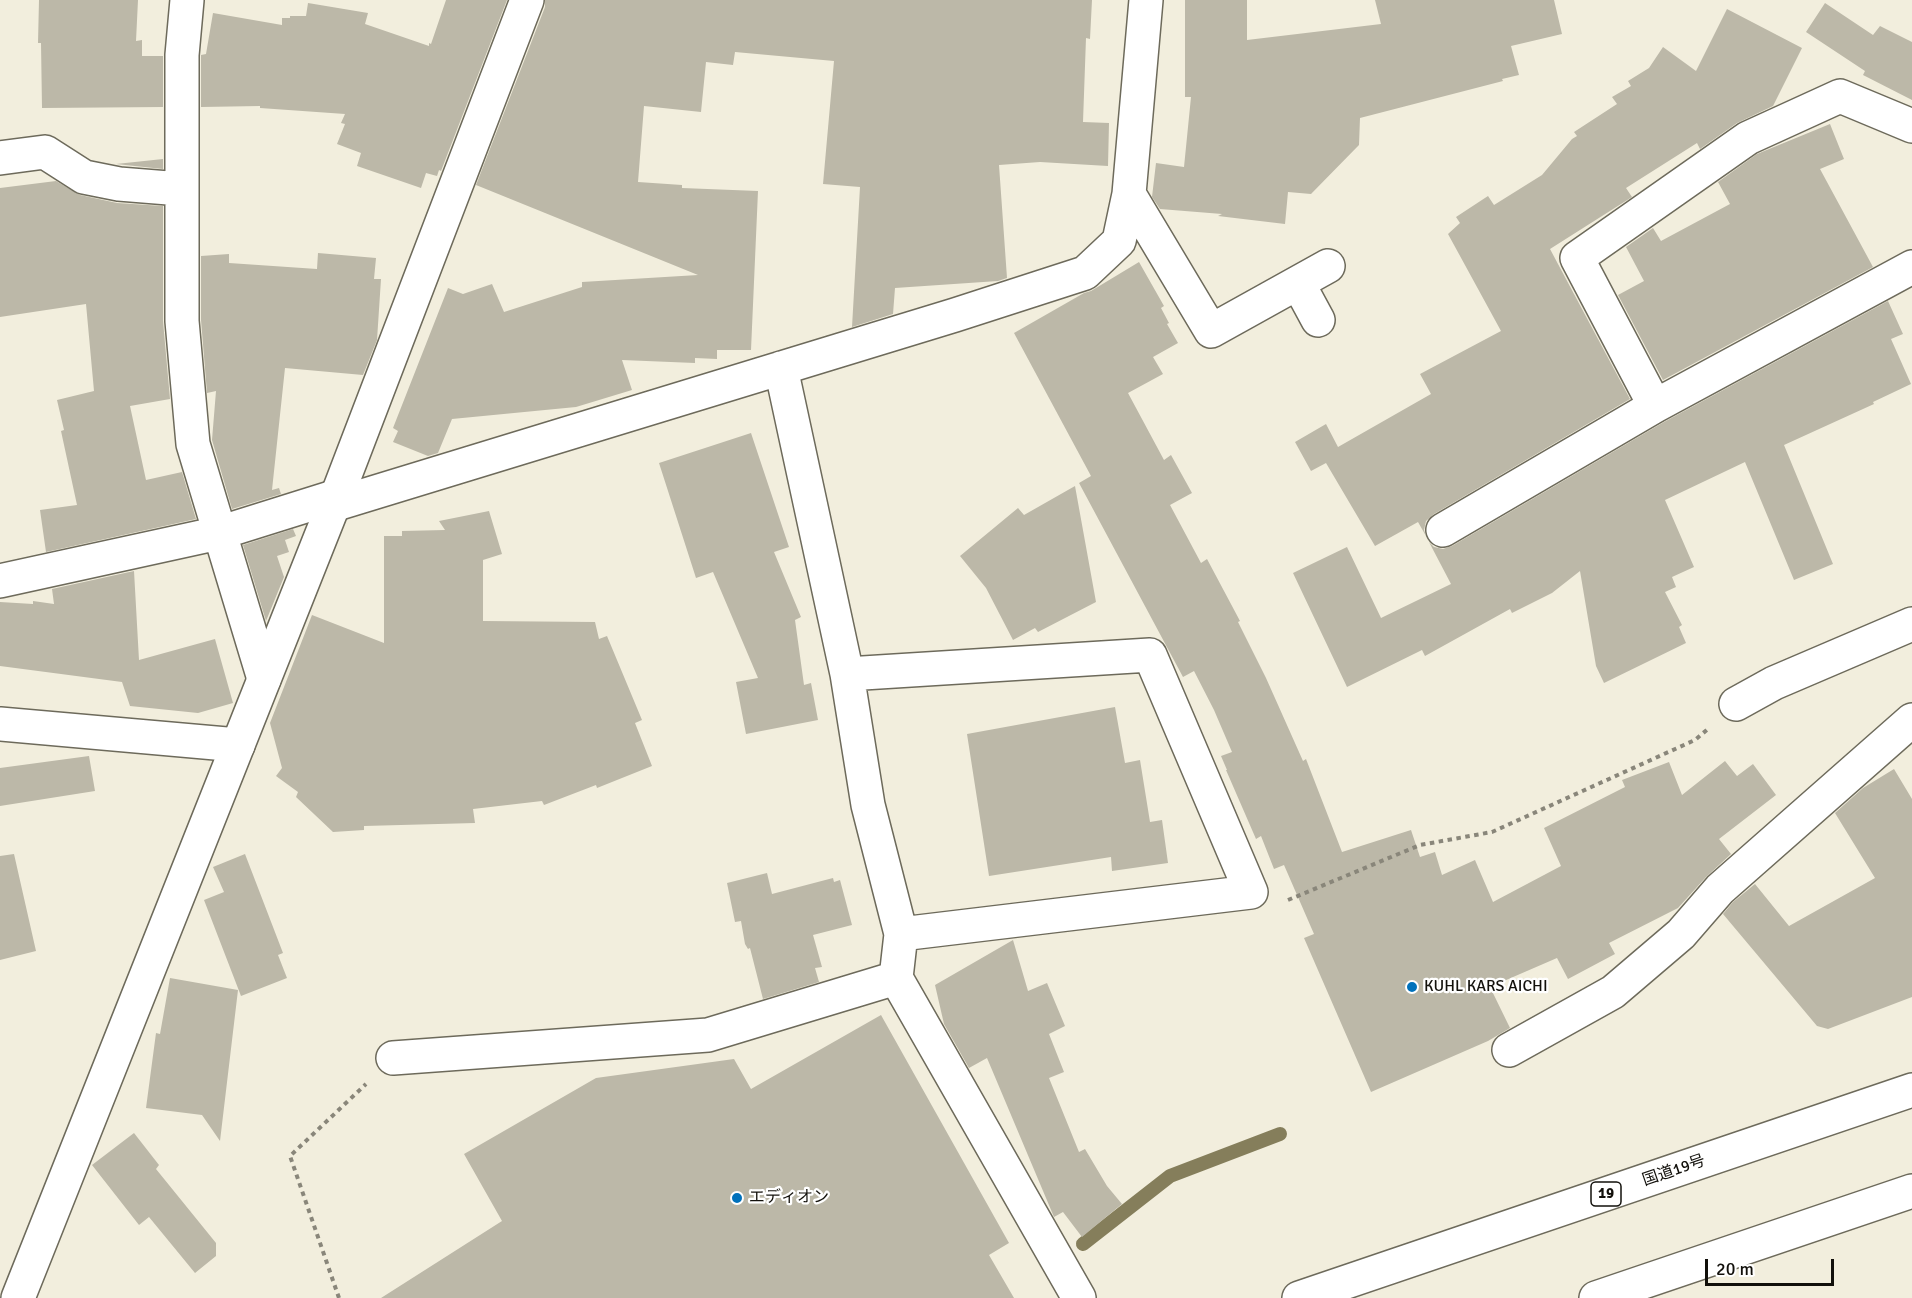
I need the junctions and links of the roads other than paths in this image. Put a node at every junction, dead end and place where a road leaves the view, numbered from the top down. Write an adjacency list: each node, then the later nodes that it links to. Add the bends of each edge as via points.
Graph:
1 (187, 0): 6 (main road, via 182,55)
2 (527, 0): 14 (main road)
3 (1146, 0): 7 (main road)
4 (1912, 126): 13 (main road, via 1840,96 1748,138 1577,258)
5 (0, 158): 6 (main road, via 45,152 84,177)
6 (181, 189): 16 (main road, via 182,321 193,444)
7 (1130, 194): 10 (main road, via 1211,331); 12 (main road, via 1119,241 1084,273)
8 (1328, 266): 10 (main road)
9 (1912, 267): 13 (main road)
10 (1298, 282): 11 (main road)
11 (1318, 320)
12 (781, 368): 14 (main road); 19 (main road)
13 (1655, 406): 15 (main road)
14 (335, 501): 16 (main road); 20 (main road)
15 (1443, 530)
16 (219, 533): 17 (main road); 20 (main road)
17 (0, 581)
18 (1912, 624): 21 (main road, via 1774,683)
19 (847, 674): 25 (main road, via 868,805); 25 (main road, via 1150,655 1251,892)
20 (264, 679): 24 (main road)
21 (1736, 704)
22 (1912, 720): 27 (main road, via 1720,889 1681,934 1613,992)
23 (0, 724): 24 (main road)
24 (238, 745): 31 (main road)
25 (901, 934): 26 (main road)
26 (896, 978): 28 (main road, via 708,1035); 32 (main road)
27 (1509, 1050)
28 (393, 1058)
29 (1912, 1090): 33 (main road, 国道19号 / 19)
30 (1912, 1191): 34 (main road)
31 (18, 1298)
32 (1079, 1298)
33 (1299, 1298)
34 (1596, 1298)

